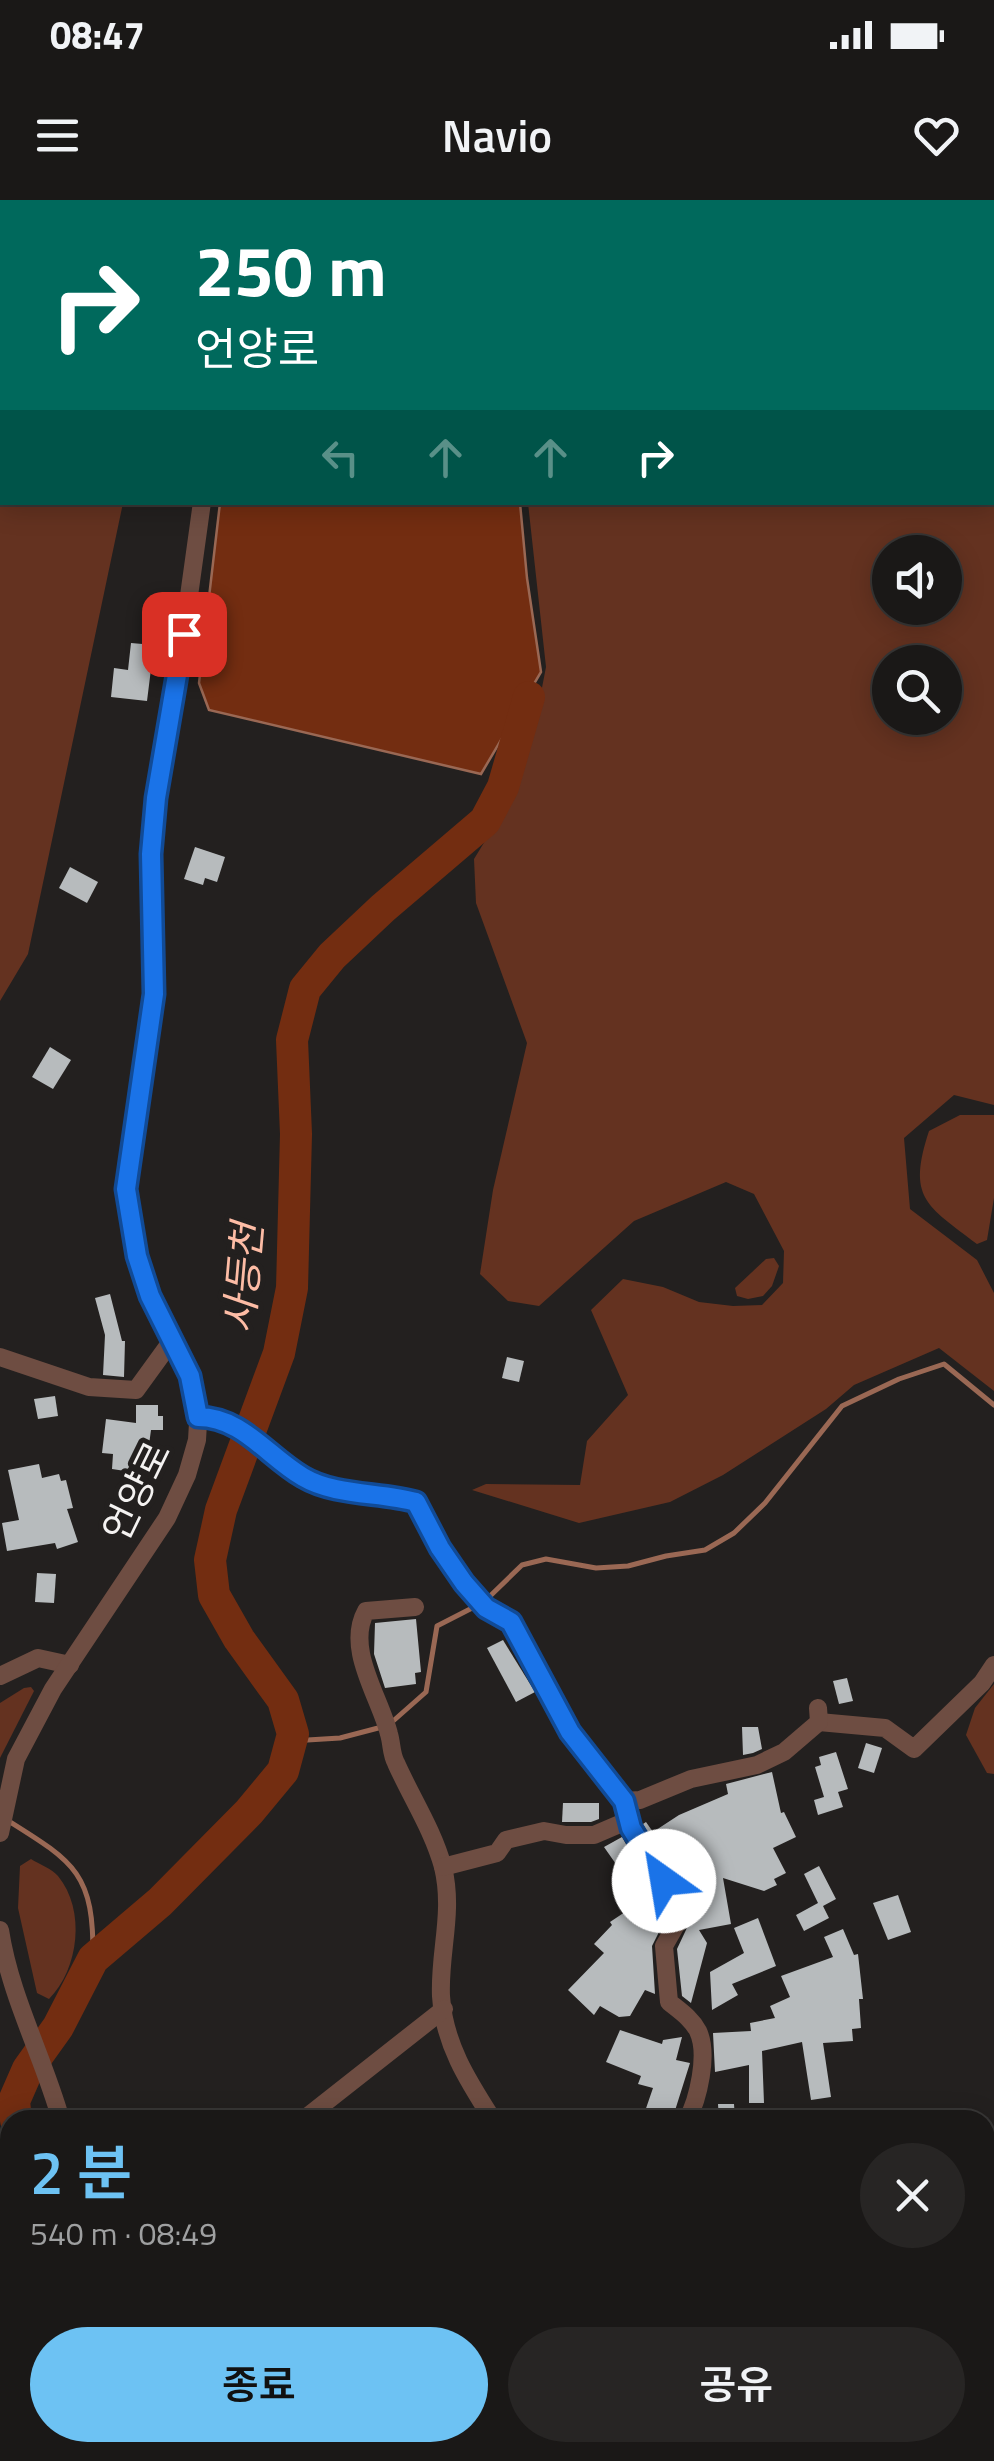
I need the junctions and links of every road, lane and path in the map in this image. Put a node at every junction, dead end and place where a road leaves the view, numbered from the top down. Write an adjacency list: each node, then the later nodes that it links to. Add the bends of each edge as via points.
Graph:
1 (202, 505): 2 (street, 언양로, via 156,798 154,994 126,1189 145,1283)
2 (173, 1338): 3 (street, via 136,1390 89,1387); 4 (street, 언양로)
3 (0, 1357)
4 (198, 1417): 6 (street, 언양로, via 187,1475 166,1518); 9 (street, via 233,1424 308,1480 416,1502 482,1604 511,1622 570,1732)
5 (416, 1607): 12 (street, via 366,1611 359,1623 366,1678 393,1758)
6 (70, 1665): 8 (street, via 38,1658); 11 (street, 언양로, via 16,1759)
7 (994, 1665): 9 (street, via 914,1749 885,1728 818,1715 784,1752 757,1765)
8 (0, 1676)
9 (624, 1801): 10 (street)
10 (629, 1820): 12 (street, via 594,1835 525,1835 506,1840 497,1853); 18 (street, via 681,1916 664,1946 669,2002 700,2035 702,2068)
11 (0, 1832)
12 (442, 1867): 14 (street, via 448,1914)
13 (0, 1930): 15 (street)
14 (444, 2009): 16 (street); 17 (street, via 456,2060)
15 (58, 2110)
16 (315, 2110)
17 (487, 2110)
18 (690, 2110)

